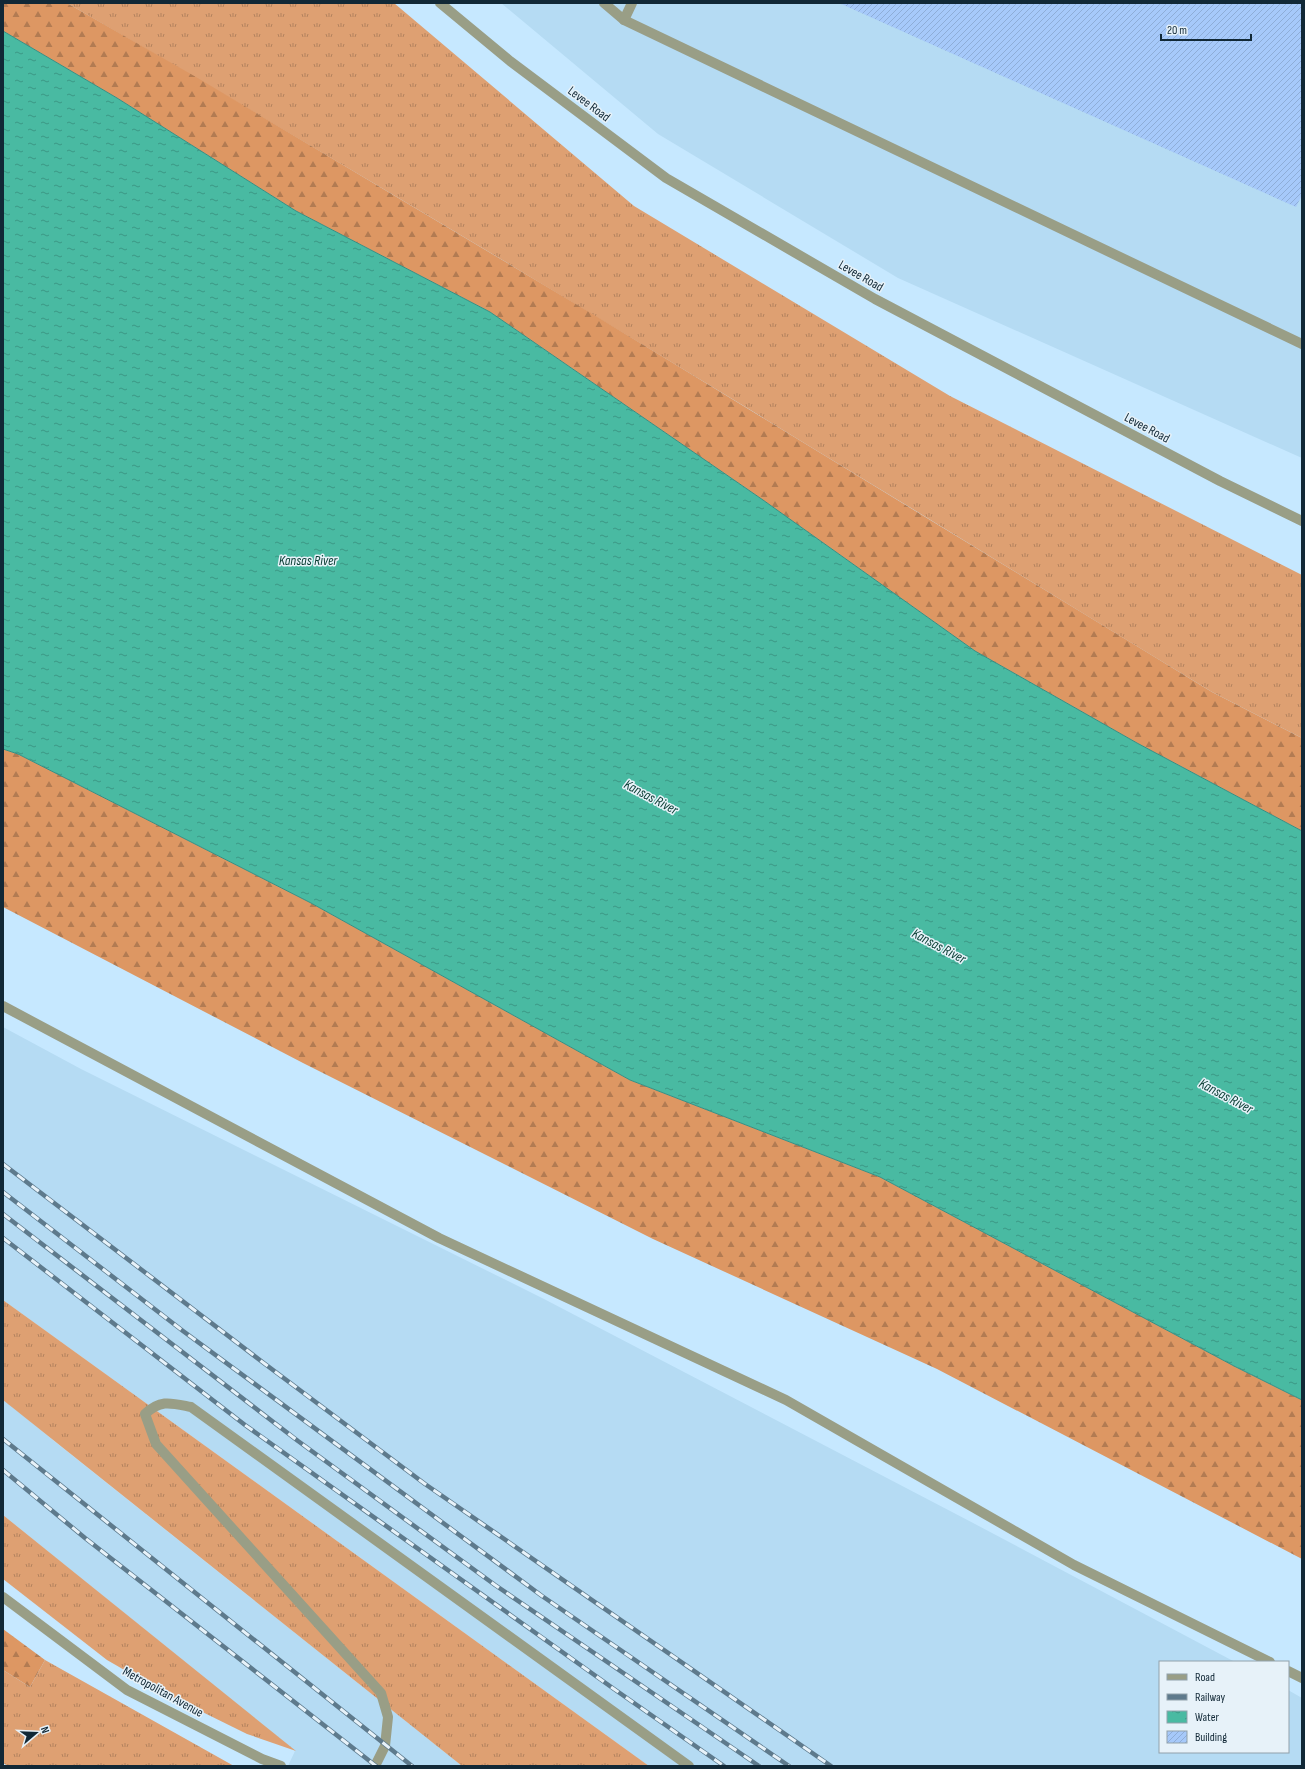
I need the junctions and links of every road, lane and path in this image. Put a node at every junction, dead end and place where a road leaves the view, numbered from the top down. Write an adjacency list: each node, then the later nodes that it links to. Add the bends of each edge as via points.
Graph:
1 (440, 3): 6 (street, Levee Road, via 510,61 666,178 875,299 1220,481)
2 (604, 3): 4 (street)
3 (632, 3): 4 (street)
4 (624, 20): 5 (street)
5 (1302, 344)
6 (1302, 521)
7 (3, 1006): 9 (street, via 439,1238 786,1400 1074,1565)
8 (3, 1597): 12 (street, Metropolitan Avenue, via 127,1690)
9 (1268, 1661)
10 (1289, 1672): 11 (street)
11 (1302, 1678)
12 (281, 1766)
13 (375, 1766): 14 (street, via 385,1746 388,1716 381,1692 156,1444 145,1414 155,1406 171,1403 191,1407)
14 (689, 1766)

